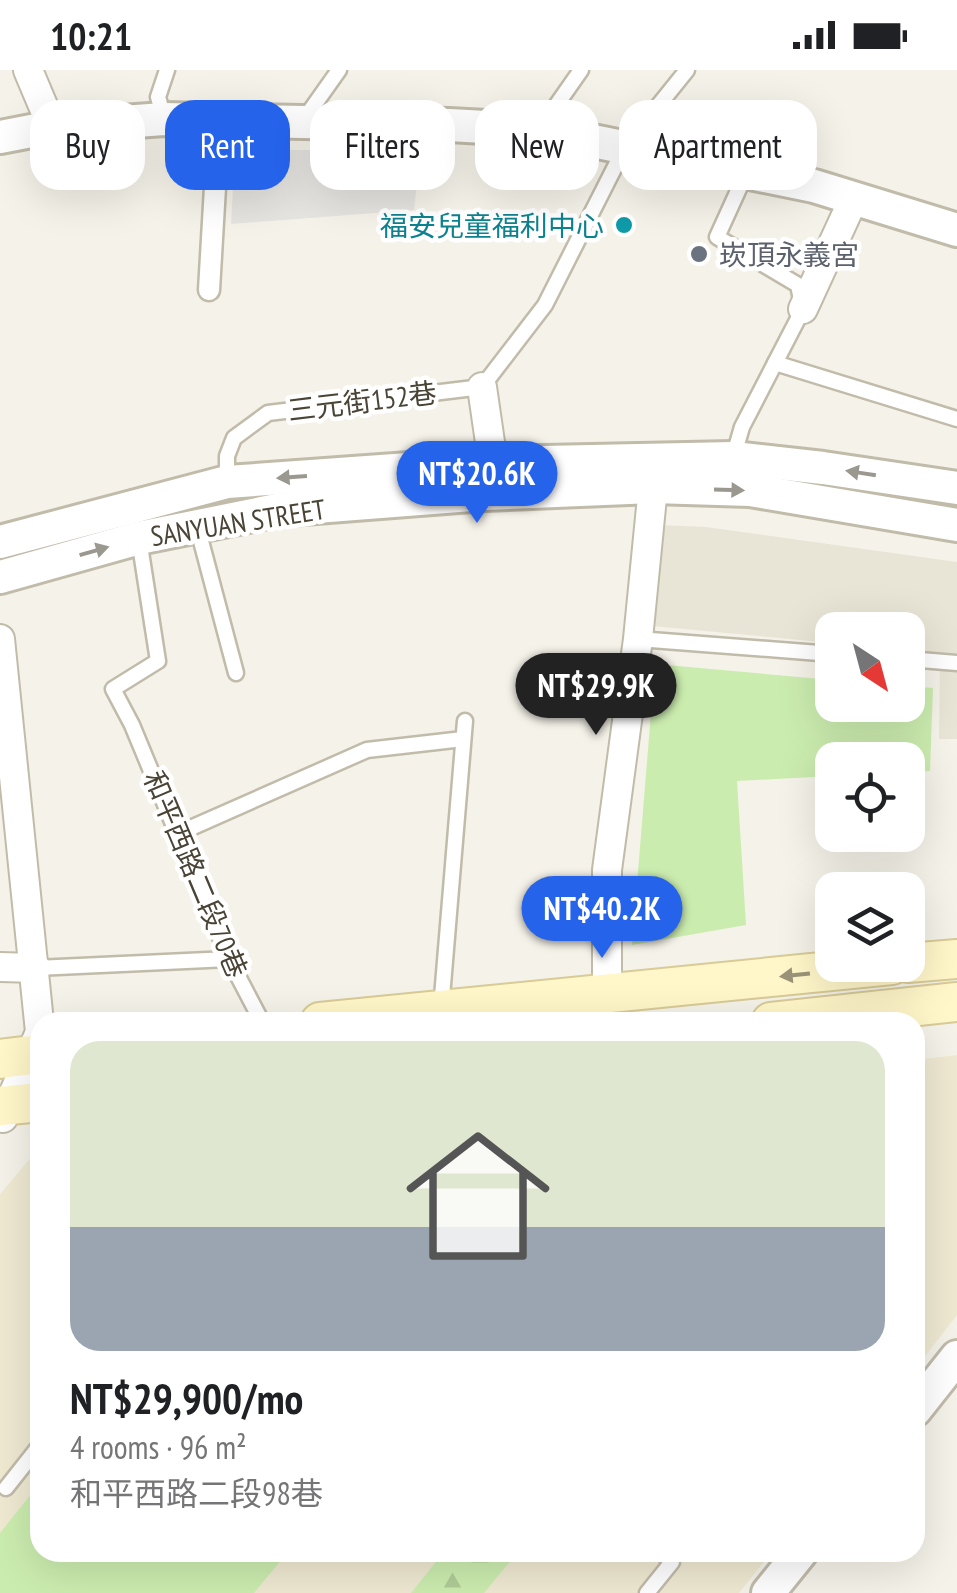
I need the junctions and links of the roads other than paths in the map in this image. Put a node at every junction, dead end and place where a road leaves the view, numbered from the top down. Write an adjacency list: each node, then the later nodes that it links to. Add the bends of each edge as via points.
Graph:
1 (28, 70): 6 (street)
2 (167, 70): 9 (lane, via 158,97)
3 (340, 70): 12 (lane)
4 (581, 70): 7 (lane)
5 (686, 70): 8 (lane)
6 (41, 100)
7 (560, 100)
8 (663, 100)
9 (164, 119): 10 (street)
10 (145, 120)
11 (290, 121): 12 (street)
12 (302, 121): 13 (street)
13 (475, 128)
14 (30, 131): 15 (street)
15 (0, 137)
16 (619, 161): 25 (lane, via 545,305)
17 (817, 188): 20 (street)
18 (215, 190): 22 (street)
19 (739, 190): 23 (lane, via 717,237)
20 (854, 198): 21 (street); 23 (street)
21 (957, 230)
22 (210, 290)
23 (801, 297): 24 (lane)
24 (775, 363): 26 (lane); 27 (lane)
25 (482, 387): 28 (street); 29 (lane, 三元街152巷, via 268,413 234,438)
26 (957, 419)
27 (733, 458): 28 (street, SANYUAN STREET); 31 (street, SANYUAN STREET, one-way to 27)
28 (493, 464): 29 (street, SANYUAN STREET, one-way to 29)
29 (227, 482): 35 (street, SANYUAN STREET)
30 (653, 487): 32 (street, SANYUAN STREET, one-way to 32, via 750,490); 33 (street, SANYUAN STREET, via 277,510); 37 (street)
31 (957, 488)
32 (957, 525)
33 (196, 526): 34 (street, SANYUAN STREET); 42 (lane)
34 (138, 538): 36 (street, SANYUAN STREET, one-way to 34); 46 (lane, 和平西路二段70巷, via 158,660 113,689)
35 (0, 542)
36 (0, 577)
37 (638, 638): 39 (lane); 53 (street, via 608,870)
38 (0, 639): 45 (street)
39 (815, 653)
40 (925, 660): 41 (lane)
41 (957, 663)
42 (236, 672)
43 (465, 721): 44 (lane)
44 (463, 739): 46 (lane, via 367,750); 55 (lane)
45 (10, 814): 51 (street)
46 (177, 834): 47 (lane, 和平西路二段70巷)
47 (229, 958): 51 (lane); 57 (lane, 和平西路二段70巷)
48 (957, 958): 49 (main road)
49 (925, 961)
50 (0, 966): 51 (street)
51 (36, 968): 56 (street)
52 (815, 973): 53 (main road, one-way to 53)
53 (606, 994): 55 (main road)
54 (957, 1002): 59 (main road)
55 (441, 1009): 58 (main road)
56 (39, 1012)
57 (257, 1012)
58 (413, 1012)
59 (864, 1012)
60 (23, 1056): 61 (street)
61 (12, 1109)
62 (957, 1357): 63 (street)
63 (925, 1397)
64 (30, 1458): 65 (lane)
65 (6, 1488)
66 (672, 1562): 68 (lane)
67 (792, 1562): 69 (street)
68 (647, 1593)
69 (768, 1593)

